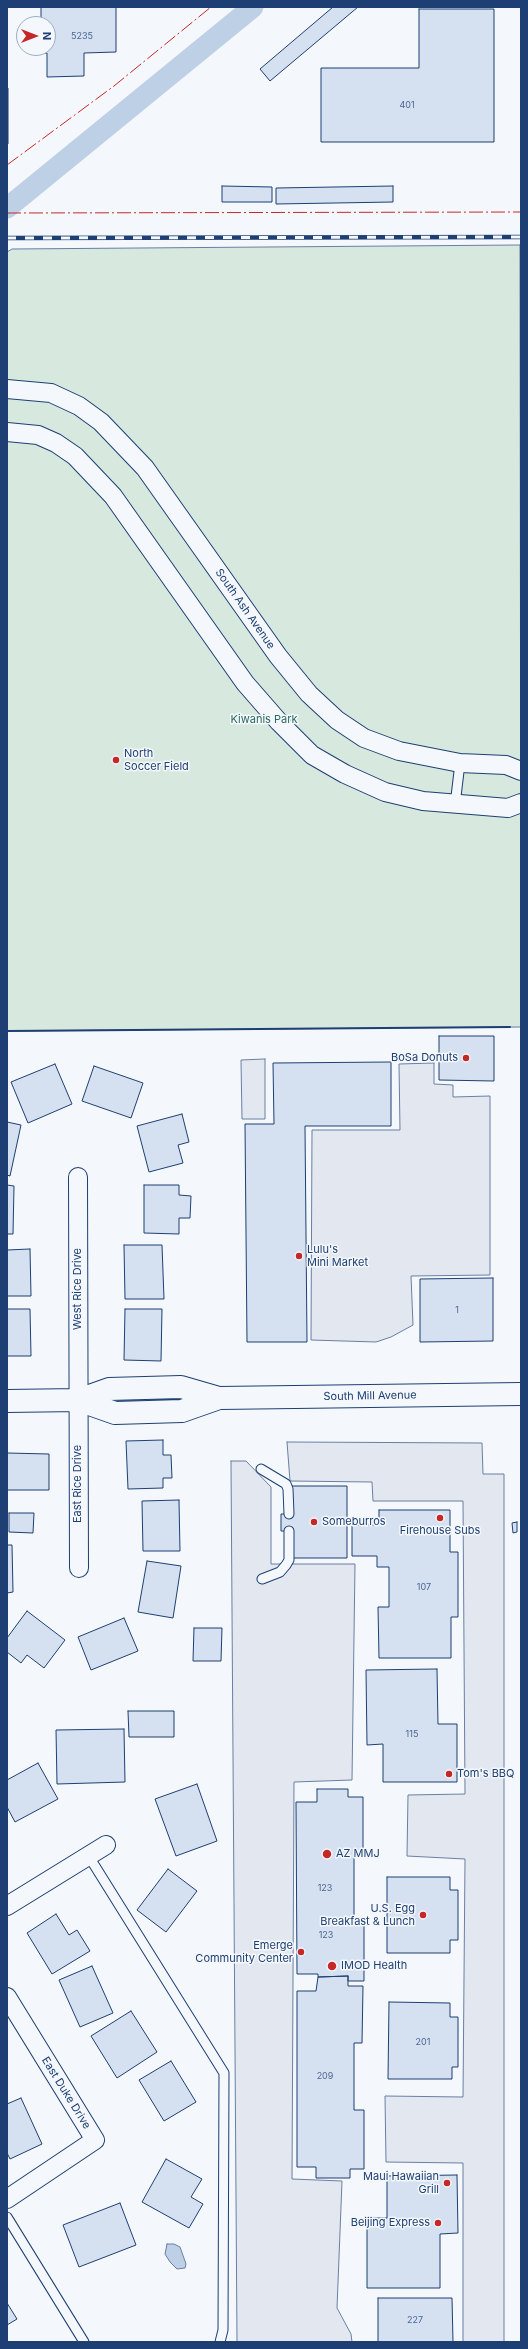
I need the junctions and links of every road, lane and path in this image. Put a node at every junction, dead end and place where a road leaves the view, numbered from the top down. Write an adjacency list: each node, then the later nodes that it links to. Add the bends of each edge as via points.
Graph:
1 (7, 389): 3 (street, South Ash Avenue, via 51,393 79,406 101,422 145,468 278,656 309,694 338,720 364,738 399,751)
2 (7, 432): 6 (street, via 38,435 56,443 75,456 113,496 245,683 312,755 345,774 385,792)
3 (460, 762): 4 (street, South Ash Avenue, via 506,764); 6 (lane)
4 (521, 771)
5 (521, 803): 6 (street, via 508,808)
6 (455, 805)
7 (78, 1177): 9 (street, West Rice Drive)
8 (521, 1394): 9 (street, South Mill Avenue, via 219,1398 181,1387 109,1389)
9 (78, 1400): 10 (street, South Mill Avenue); 14 (street, East Rice Drive)
10 (7, 1401)
11 (261, 1469): 12 (lane, via 286,1484)
12 (289, 1514)
13 (289, 1531): 15 (lane, via 289,1560 280,1572)
14 (79, 1568)
15 (262, 1578)
16 (106, 1845): 17 (street)
17 (88, 1855): 18 (street); 23 (lane, via 224,2072)
18 (7, 1906)
19 (7, 1997): 20 (street, East Duke Drive, via 95,2140)
20 (7, 2199)
21 (7, 2217): 22 (lane)
22 (84, 2342)
23 (220, 2342)

